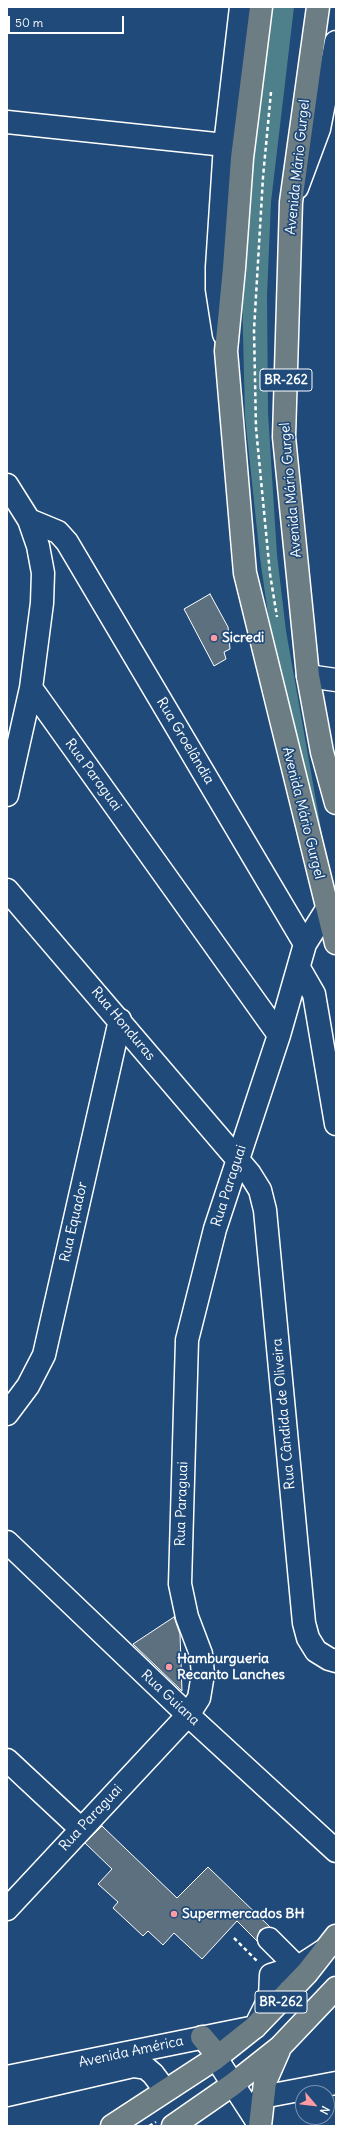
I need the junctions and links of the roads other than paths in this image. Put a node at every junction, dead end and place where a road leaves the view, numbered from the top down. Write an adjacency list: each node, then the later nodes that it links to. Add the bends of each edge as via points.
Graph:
1 (241, 7): 6 (street, Avenida Mário Gurgel)
2 (260, 7): 8 (main road, Avenida Mário Gurgel, via 242,158)
3 (318, 7): 7 (main road, Avenida Mário Gurgel / BR-262)
4 (336, 42): 7 (street, via 319,129)
5 (7, 122): 6 (street)
6 (225, 145): 8 (street, Avenida Mário Gurgel, via 217,289)
7 (291, 202): 11 (main road, Avenida Mário Gurgel / BR-262, via 284,437)
8 (226, 351): 17 (main road, Avenida Mário Gurgel, via 245,573)
9 (7, 485): 10 (street)
10 (29, 520): 13 (street, via 38,546 43,573 42,602); 19 (street, Rua Groelândia, via 58,532 67,542)
11 (308, 676): 12 (street); 15 (main road, Avenida Mário Gurgel / BR-262, via 322,752)
12 (336, 680)
13 (31, 688): 14 (street); 22 (street, Rua Paraguai)
14 (7, 795)
15 (336, 803)
16 (7, 890): 21 (street, Rua Honduras)
17 (327, 909): 18 (main road, Avenida Mário Gurgel); 19 (street)
18 (336, 943)
19 (305, 944): 20 (street, Rua Paraguai)
20 (299, 968): 22 (street, Rua Paraguai); 23 (street, via 314,994)
21 (120, 1020): 24 (street, Rua Honduras); 25 (street, Rua Equador, via 44,1355 28,1386)
22 (279, 1035): 24 (street, Rua Paraguai)
23 (336, 1124)
24 (237, 1159): 27 (street, Rua Cândida de Oliveira, via 260,1190 265,1210 304,1623 308,1638 316,1651); 28 (street, Rua Paraguai, via 215,1230 187,1340 180,1584 187,1617 201,1654 203,1674 199,1698)
25 (7, 1414)
26 (7, 1542): 28 (street, Rua Guiana)
27 (336, 1661)
28 (188, 1715): 30 (street, Rua Paraguai); 31 (street, Rua Guiana)
29 (7, 1760): 30 (street)
30 (85, 1827): 32 (street, Rua Paraguai)
31 (336, 1850)
32 (7, 1909)
33 (269, 1938): 35 (street)
34 (331, 1943): 35 (street); 37 (main road, BR-262, via 307,1973)
35 (297, 1967): 37 (street, via 271,1975 270,1997)
36 (334, 1993): 40 (main road, BR-262)
37 (255, 2028): 38 (street, Avenida América); 42 (main road, BR-262)
38 (202, 2037): 41 (street, Avenida América); 42 (main road)
39 (81, 2043): 41 (street, via 92,2051)
40 (280, 2047): 45 (main road, BR-262); 48 (main road, via 269,2068)
41 (118, 2054): 43 (street, Avenida América)
42 (216, 2058): 45 (street); 46 (main road, BR-262)
43 (7, 2077)
44 (336, 2083): 48 (street)
45 (232, 2085): 50 (main road, BR-262); 51 (street)
46 (165, 2090): 47 (street, Avenida América, via 146,2068 133,2066); 49 (main road, BR-262)
47 (7, 2095)
48 (262, 2097): 51 (main road)
49 (112, 2126)
50 (173, 2126)
51 (260, 2126)

